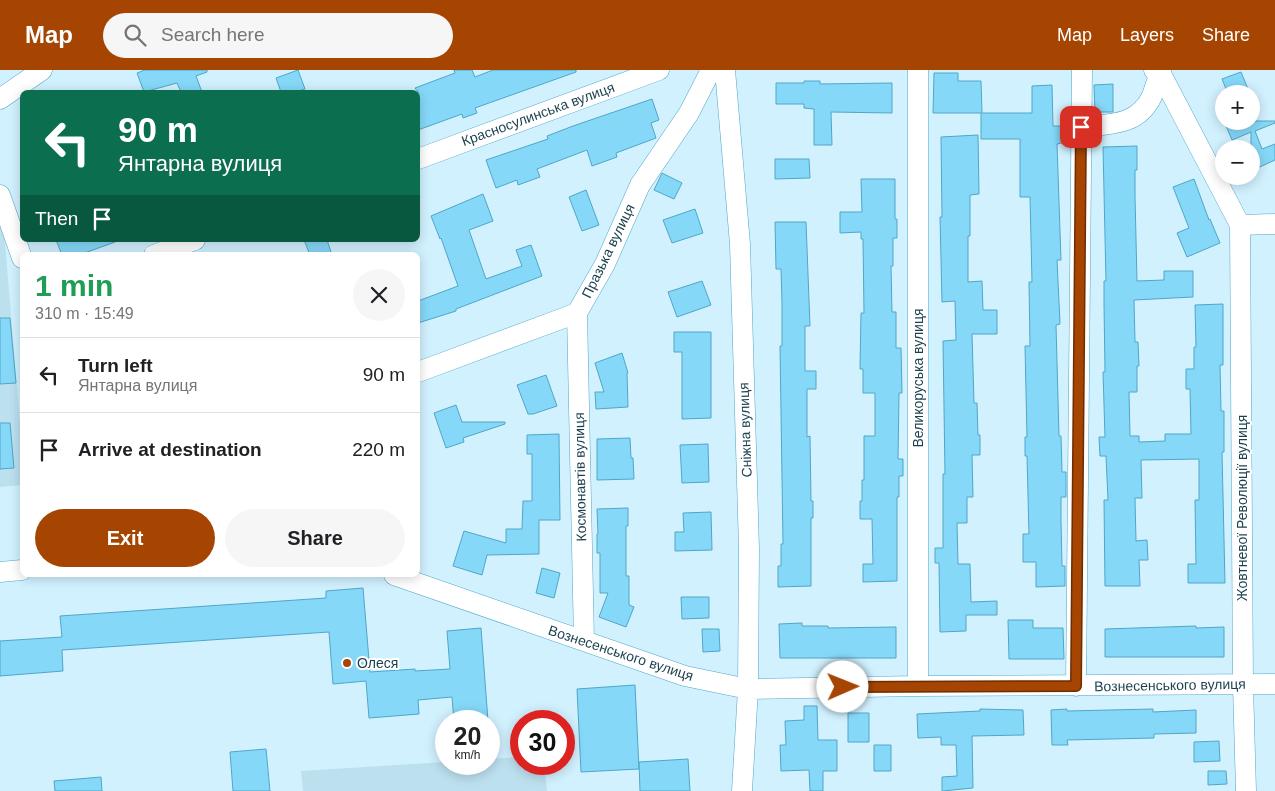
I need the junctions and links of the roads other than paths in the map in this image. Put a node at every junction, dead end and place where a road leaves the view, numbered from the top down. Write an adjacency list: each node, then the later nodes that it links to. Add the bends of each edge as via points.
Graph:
1 (42, 70): 8 (street)
2 (659, 70): 10 (street, Красносулинська вулиця)
3 (711, 70): 17 (street, Празька вулиця, via 689,113 640,185 605,264)
4 (725, 70): 27 (street, Сніжна вулиця, via 740,244 749,549)
5 (918, 70): 25 (street, Великоруська вулиця)
6 (1082, 70): 9 (street)
7 (1158, 71): 9 (street, via 1151,97 1141,112 1123,123); 13 (street)
8 (0, 99)
9 (1081, 127): 26 (street)
10 (420, 158)
11 (0, 195): 15 (street)
12 (1275, 224): 13 (street)
13 (1240, 225): 24 (street, Жовтневої Революції вулиця)
14 (190, 242): 16 (street)
15 (20, 252)
16 (162, 252)
17 (577, 313): 18 (street, Празька вулиця); 22 (street, Космонавтів вулиця)
18 (420, 371)
19 (20, 570): 20 (street)
20 (0, 572)
21 (400, 577): 22 (street, Вознесенського вулиця)
22 (584, 641): 27 (street, Вознесенського вулиця, via 685,676)
23 (1275, 684): 24 (street, Вознесенського вулиця)
24 (1243, 685): 26 (street, Вознесенського вулиця); 29 (street, Жовтневої Революції вулиця)
25 (918, 686): 26 (street, Вознесенського вулиця); 27 (street, Вознесенського вулиця)
26 (1076, 686)
27 (748, 689): 28 (street, Сніжна вулиця)
28 (742, 791)
29 (1246, 791)

